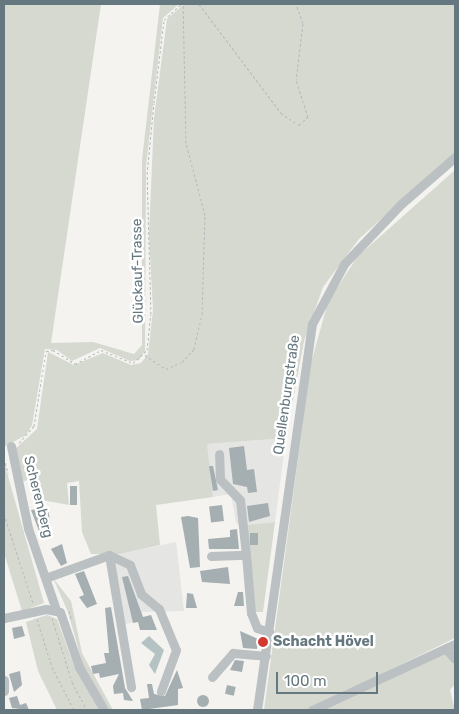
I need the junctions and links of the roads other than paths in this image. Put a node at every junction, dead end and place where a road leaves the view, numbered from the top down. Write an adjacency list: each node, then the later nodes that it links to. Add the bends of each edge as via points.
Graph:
1 (455, 157): 10 (street, Quellenburgstraße, via 363,241 334,276 319,305 304,361)
2 (12, 446): 7 (street, Scherenberg, via 28,528)
3 (219, 454): 5 (street, via 220,479 240,500)
4 (109, 555): 7 (street); 16 (street); 18 (street, via 130,565 141,594 159,609 176,650)
5 (246, 555): 6 (street); 10 (street, via 251,613 257,628)
6 (212, 556)
7 (48, 577): 8 (street, Scherenberg)
8 (51, 612): 9 (street); 19 (street, Scherenberg, via 64,619 80,667)
9 (4, 618)
10 (269, 632): 12 (street, Quellenburgstraße)
11 (452, 645): 13 (street); 21 (street)
12 (266, 656): 14 (street, via 233,653); 20 (street, Quellenburgstraße)
13 (455, 659)
14 (212, 677)
15 (4, 680): 17 (street)
16 (131, 687)
17 (4, 691)
18 (162, 691)
19 (104, 710)
20 (257, 710)
21 (312, 710)

